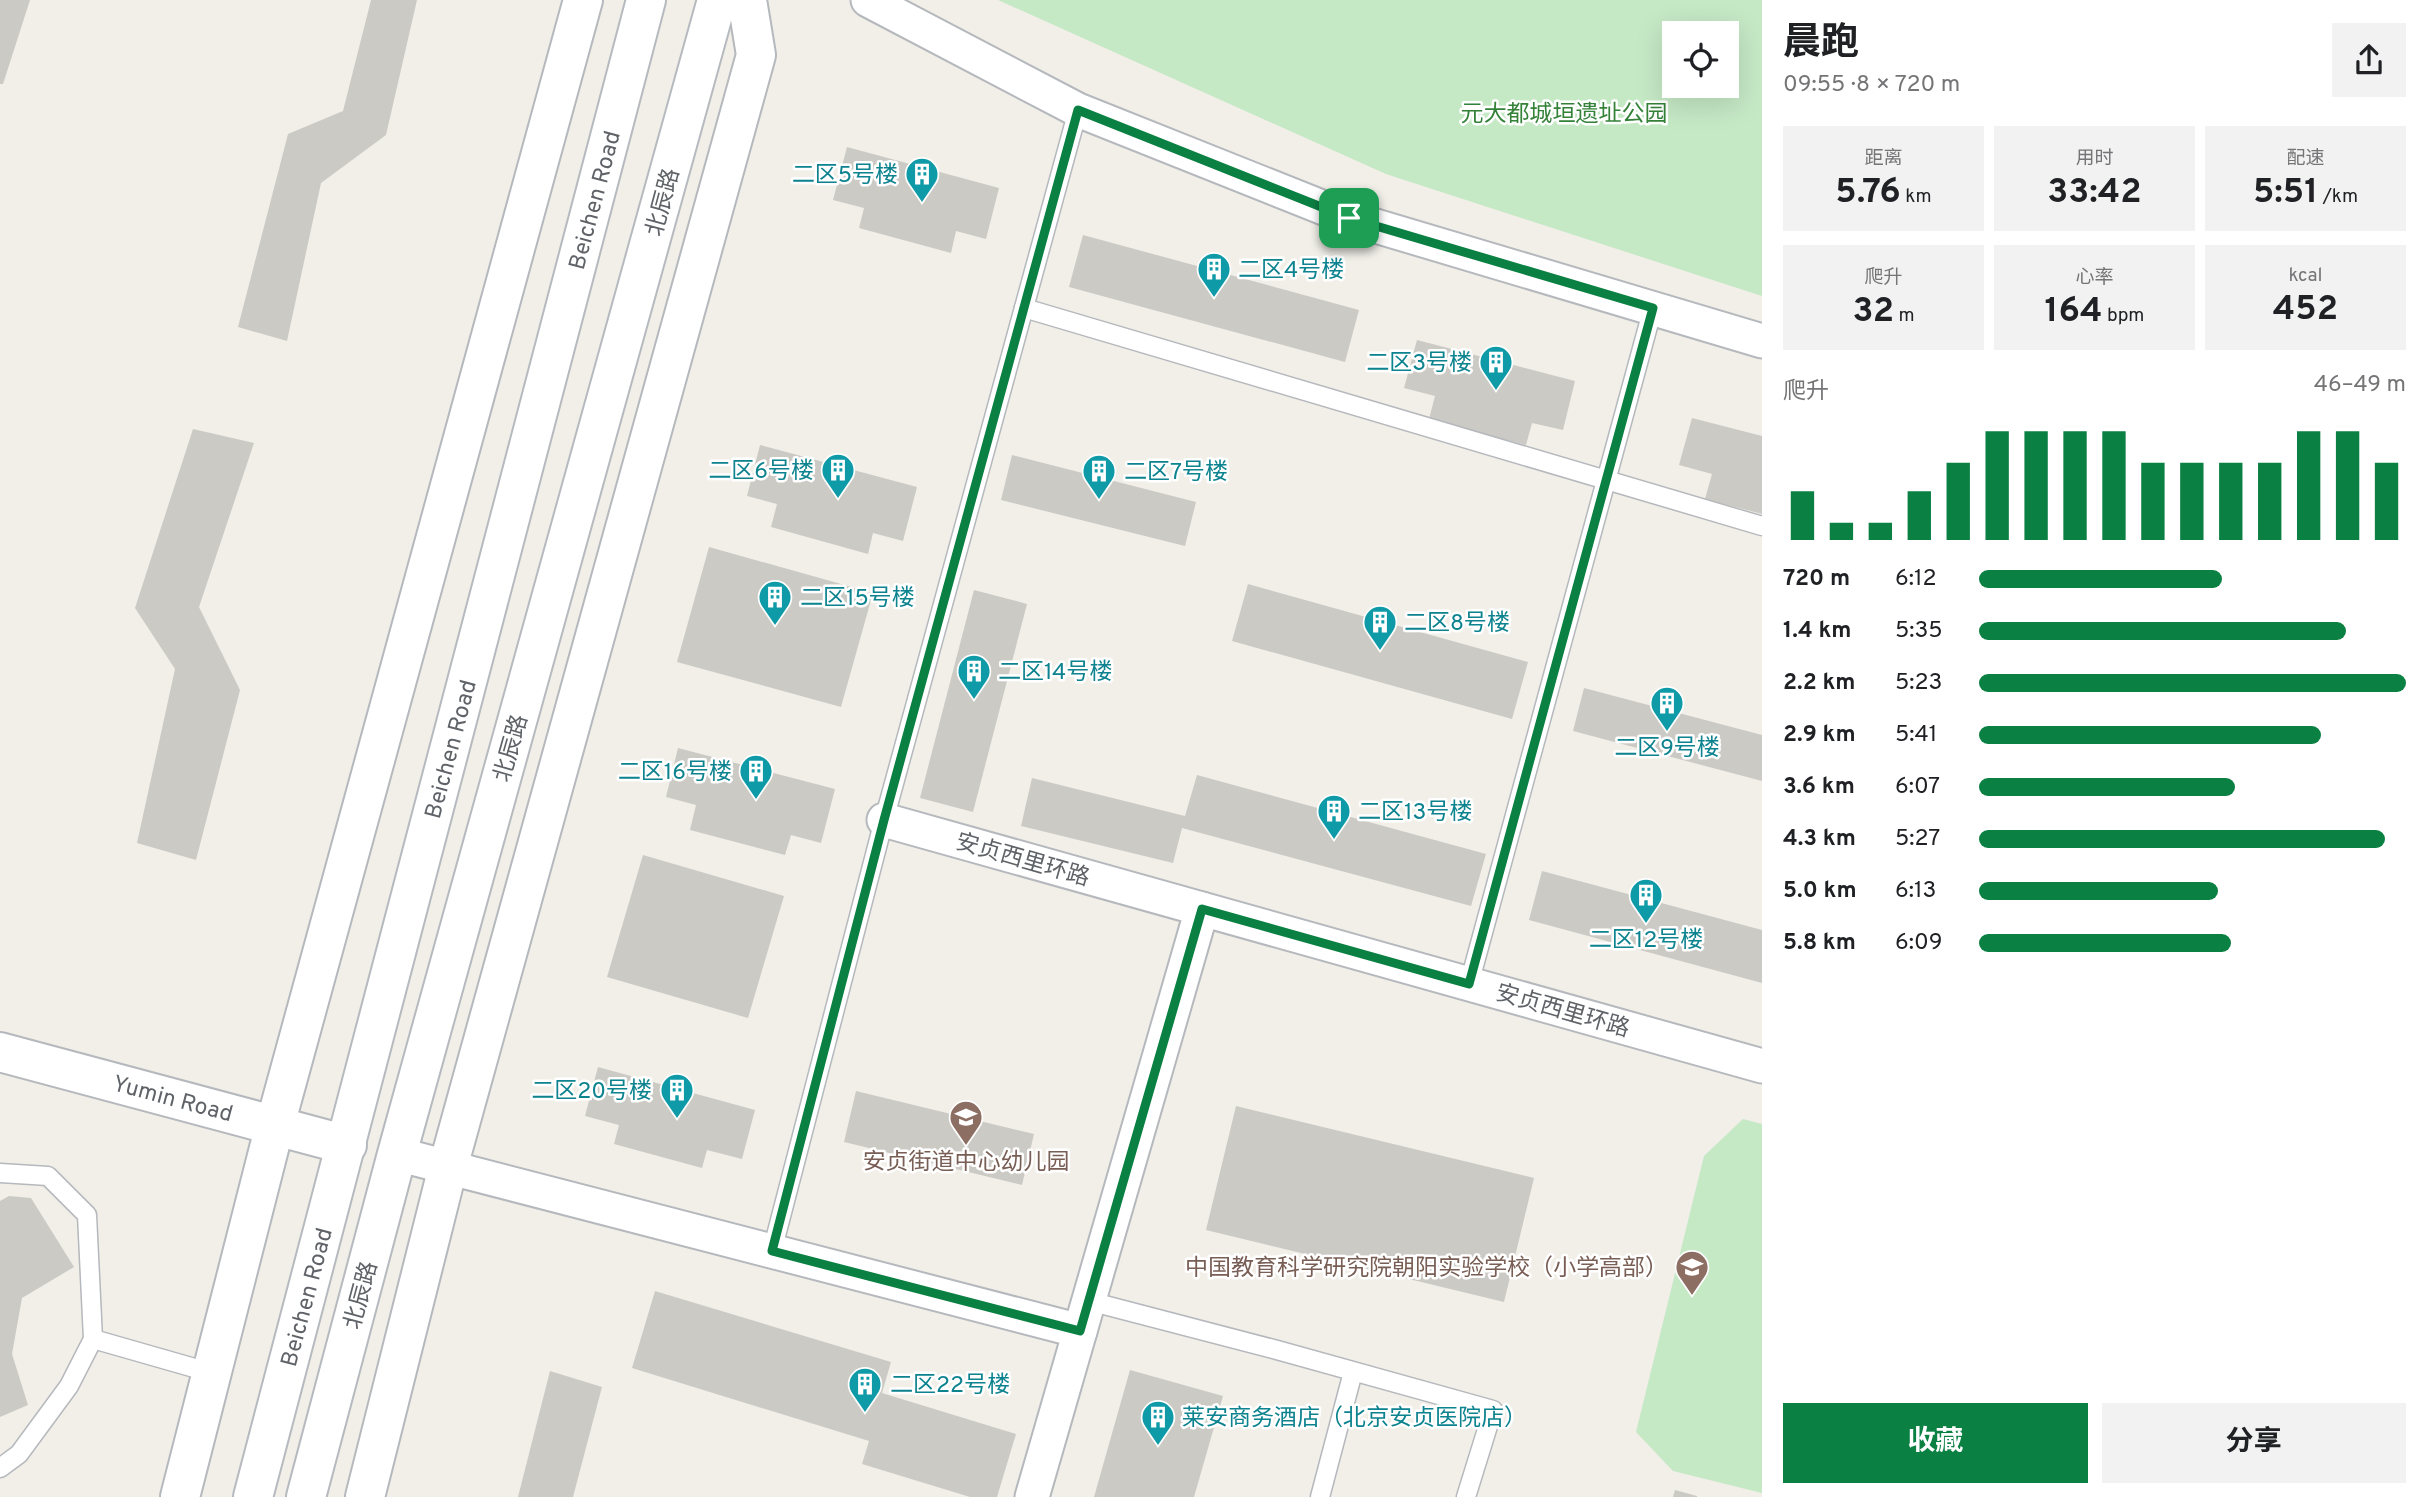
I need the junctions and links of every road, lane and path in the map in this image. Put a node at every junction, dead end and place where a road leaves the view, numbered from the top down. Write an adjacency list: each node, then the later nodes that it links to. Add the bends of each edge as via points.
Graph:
1 (583, 0): 17 (street)
2 (646, 0): 18 (street, Beichen Road)
3 (718, 0): 19 (street, 北辰路)
4 (747, 0): 20 (street, via 756,55)
5 (867, 0): 6 (street)
6 (1078, 110): 7 (lane); 8 (street, via 1349,218)
7 (1024, 308): 10 (lane); 12 (lane)
8 (1653, 308): 9 (street); 10 (lane)
9 (1762, 341)
10 (1607, 480): 11 (lane); 14 (lane)
11 (1762, 526)
12 (884, 820): 13 (street, 安贞西里环路); 22 (lane)
13 (1202, 909): 14 (street, 安贞西里环路); 23 (street)
14 (1469, 984): 16 (street, 安贞西里环路)
15 (0, 1052): 17 (street, Yumin Road)
16 (1762, 1066)
17 (275, 1125): 18 (street, Yumin Road); 26 (street)
18 (347, 1144): 29 (street, Beichen Road)
19 (397, 1154): 20 (street); 30 (street, 北辰路)
20 (448, 1167): 22 (street); 31 (street)
21 (0, 1173): 24 (lane, via 48,1176 87,1215)
22 (772, 1251): 23 (street)
23 (1084, 1316): 25 (lane); 32 (street)
24 (93, 1339): 26 (lane); 27 (lane, via 69,1386 19,1454)
25 (1353, 1372): 33 (lane); 34 (lane, via 1493,1410)
26 (212, 1373): 28 (street)
27 (0, 1468)
28 (180, 1497)
29 (254, 1497)
30 (306, 1497)
31 (365, 1497)
32 (1032, 1497)
33 (1320, 1497)
34 (1466, 1497)

